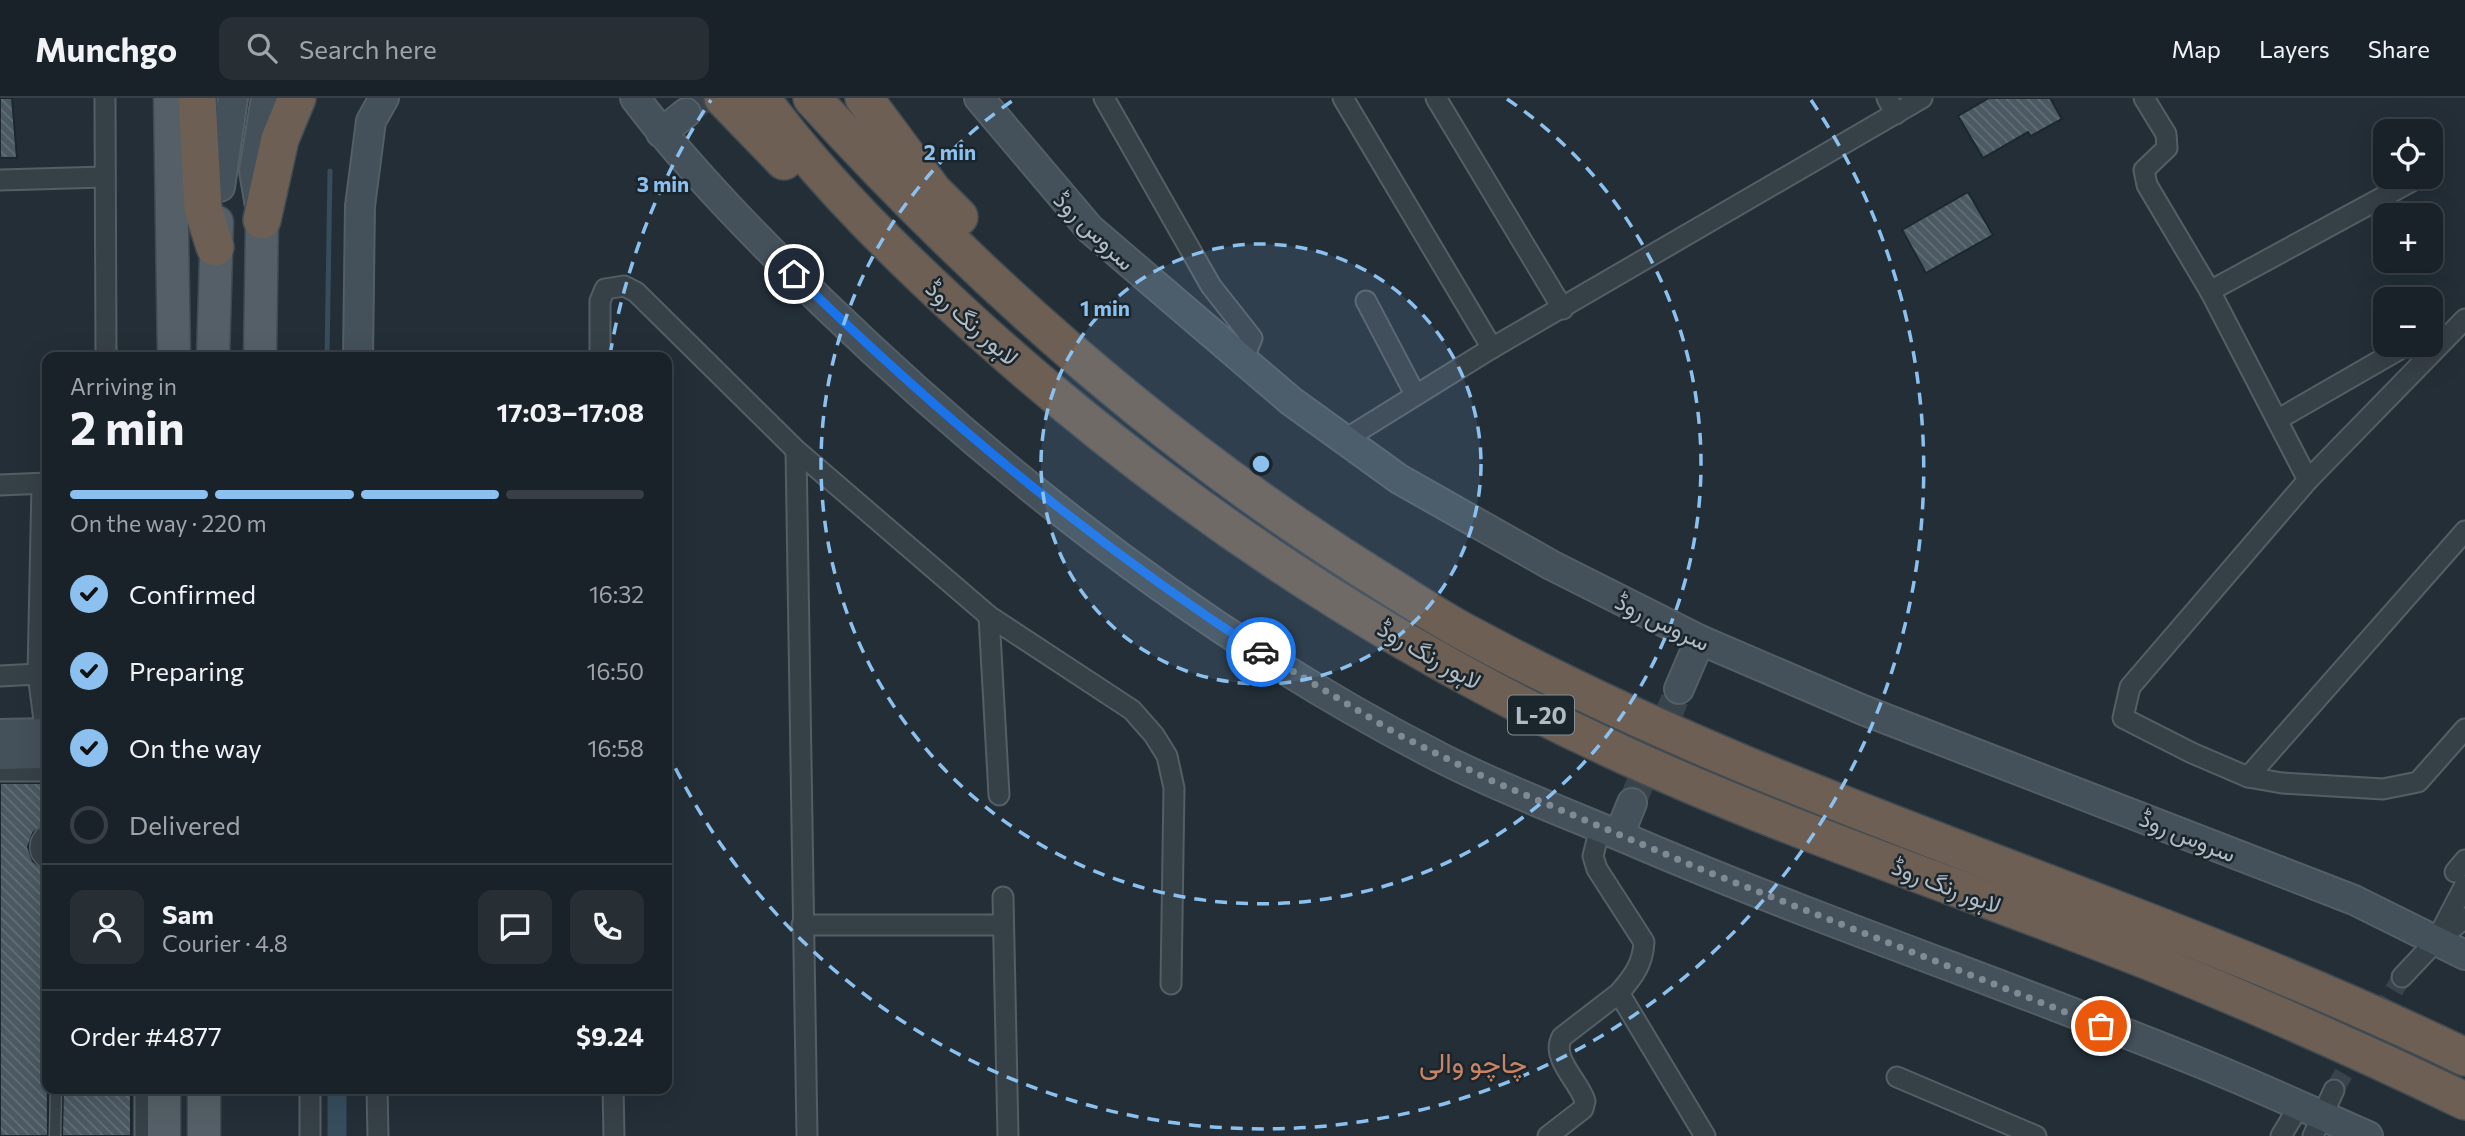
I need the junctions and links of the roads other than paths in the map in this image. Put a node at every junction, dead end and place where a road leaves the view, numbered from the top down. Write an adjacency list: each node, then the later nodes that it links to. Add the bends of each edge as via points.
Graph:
1 (105, 98): 23 (street)
2 (170, 98): 37 (main road)
3 (197, 98): 29 (highway, via 203,209)
4 (210, 98): 25 (highway)
5 (233, 98): 25 (street)
6 (266, 98): 27 (street, via 254,170)
7 (297, 98): 27 (highway, via 280,139)
8 (384, 98): 40 (street, via 371,121 360,206)
9 (635, 98): 22 (street)
10 (723, 98): 28 (highway, via 816,194)
11 (761, 98): 28 (highway, لاہور رنگ روڈ / L-20)
12 (812, 98): 44 (highway, لاہور رنگ روڈ / L-20, via 977,268)
13 (864, 98): 44 (highway, via 933,191 1035,296)
14 (979, 98): 43 (street, سروس روڈ, via 1090,229)
15 (1104, 98): 43 (street, via 1211,286 1252,338)
16 (1343, 98): 35 (street)
17 (1436, 98): 32 (street)
18 (1922, 98): 20 (street)
19 (2144, 98): 30 (street, via 2166,134 2167,148 2144,170 2147,185)
20 (1892, 106): 32 (street)
21 (686, 113): 22 (street)
22 (662, 133): 73 (street, via 785,265 904,379 1005,467 1127,560 1215,622 1397,734)
23 (105, 177): 24 (street); 36 (street)
24 (0, 180)
25 (220, 187): 29 (main road)
26 (2398, 189): 30 (street)
27 (262, 220): 39 (main road)
28 (871, 226): 95 (highway, لاہور رنگ روڈ / L-20, via 1031,376 1210,519 1311,585 1510,700 1763,815 2162,966)
29 (215, 247): 38 (main road)
30 (2210, 291): 46 (street)
31 (1366, 301): 45 (street)
32 (1563, 309): 35 (street)
33 (2462, 321): 34 (street); 49 (street)
34 (2443, 328)
35 (1492, 348): 45 (street)
36 (106, 352)
37 (174, 352)
38 (212, 352)
39 (260, 352)
40 (358, 352)
41 (600, 352): 48 (street, via 600,301 605,289 624,286 636,292)
42 (2386, 357): 46 (street)
43 (1243, 360): 47 (street, سروس روڈ)
44 (1105, 381): 85 (highway, لاہور رنگ روڈ / L-20, via 1224,475 1327,548 1468,635 1539,671 1766,775 2099,901)
45 (1415, 394): 47 (street)
46 (2277, 420): 49 (street)
47 (1344, 440): 55 (street, سروس روڈ, via 1399,479 1539,558)
48 (796, 450): 54 (street); 78 (street)
49 (2308, 480): 69 (street, via 2130,687 2123,718)
50 (42, 483): 51 (street)
51 (0, 485)
52 (2465, 531): 69 (street)
53 (42, 565): 56 (street)
54 (989, 617): 70 (street); 83 (street, via 1132,709 1167,756 1174,788)
55 (1700, 640): 58 (street); 80 (street, سروس روڈ, via 1863,710 2354,900)
56 (38, 674): 57 (street); 59 (street)
57 (0, 676)
58 (1679, 689)
59 (42, 700)
60 (0, 720): 61 (street)
61 (42, 726)
62 (42, 728): 64 (street)
63 (2465, 729): 69 (street, via 2418,782 2384,789)
64 (0, 734)
65 (42, 754): 66 (street)
66 (0, 755)
67 (0, 771): 68 (street)
68 (42, 771)
69 (2248, 777)
70 (999, 794)
71 (1632, 803): 73 (street)
72 (42, 832): 74 (lane, via 34,846)
73 (1610, 832): 84 (street, via 1593,856 1597,869 1644,942 1638,969); 96 (street, via 2198,1062)
74 (42, 860)
75 (2462, 872): 80 (street)
76 (1003, 897): 79 (street)
77 (2465, 918): 80 (street)
78 (802, 925): 79 (street); 105 (street)
79 (1003, 925): 106 (street)
80 (2436, 941): 81 (street, سروس روڈ); 82 (street)
81 (2465, 955)
82 (2402, 977)
83 (1171, 984)
84 (1619, 993): 107 (street, via 1558,1045 1585,1101 1583,1109); 108 (street)
85 (2465, 1057)
86 (1897, 1077): 109 (street)
87 (2334, 1090): 96 (street)
88 (56, 1094): 98 (lane)
89 (145, 1094): 99 (street)
90 (164, 1094): 100 (main road)
91 (204, 1094): 101 (main road)
92 (310, 1094): 102 (street)
93 (377, 1094): 103 (street)
94 (613, 1094): 104 (street)
95 (2465, 1101)
96 (2309, 1124): 97 (street); 110 (street)
97 (2352, 1133)
98 (55, 1136)
99 (145, 1136)
100 (164, 1136)
101 (204, 1136)
102 (310, 1136)
103 (378, 1136)
104 (614, 1136)
105 (807, 1136)
106 (1008, 1136)
107 (1548, 1136)
108 (1705, 1136)
109 (2036, 1136)
110 (2281, 1136)

